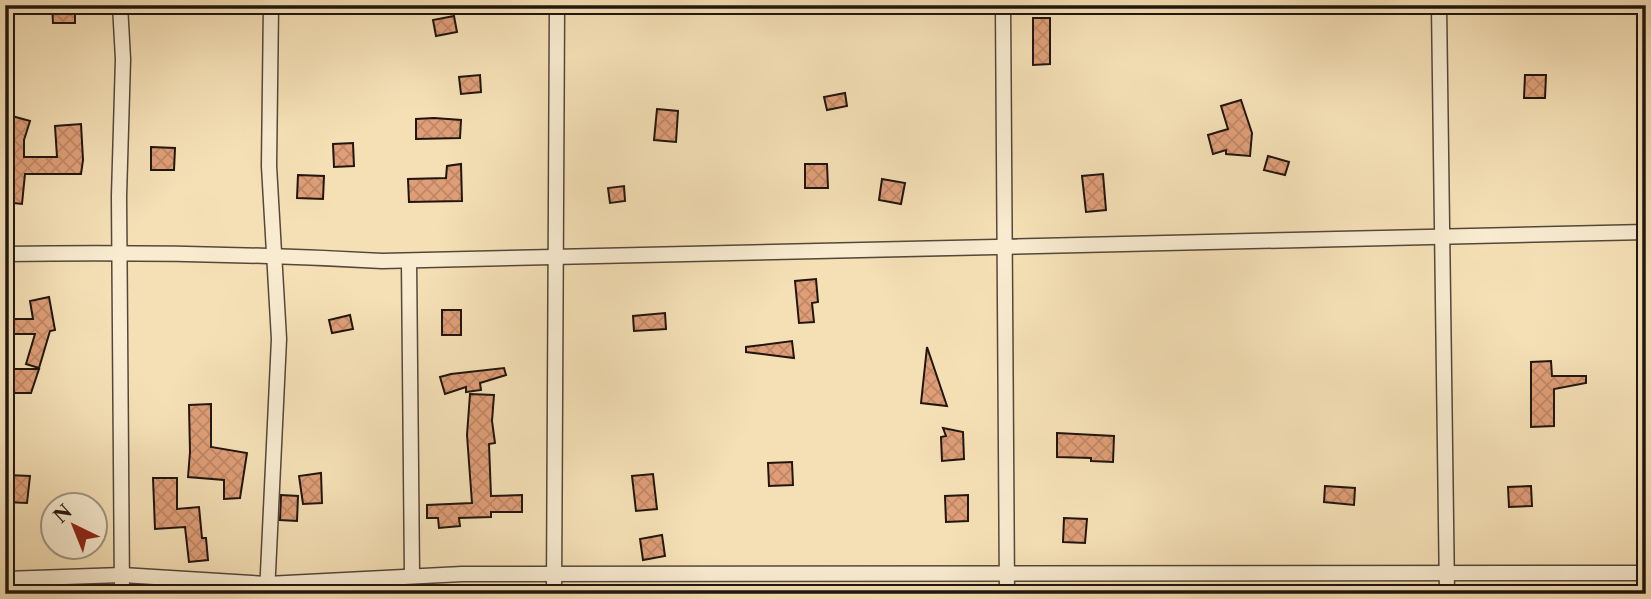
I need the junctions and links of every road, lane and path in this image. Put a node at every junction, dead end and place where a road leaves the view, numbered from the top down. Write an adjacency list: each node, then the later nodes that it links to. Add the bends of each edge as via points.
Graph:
1 (120, 5): 9 (street)
2 (271, 5): 11 (street, via 269,166)
3 (557, 5): 12 (street)
4 (1003, 5): 8 (street)
5 (1438, 5): 7 (street)
6 (1646, 232): 7 (street)
7 (1442, 236): 8 (street); 14 (street)
8 (1005, 246): 12 (street); 17 (street)
9 (119, 252): 10 (street); 11 (street); 18 (street)
10 (5, 254)
11 (274, 255): 13 (street); 21 (street, via 279,338)
12 (554, 257): 13 (street); 16 (street)
13 (409, 261): 19 (street)
14 (1447, 573): 15 (street); 17 (street); 25 (street)
15 (1646, 573)
16 (554, 574): 17 (street); 19 (street); 23 (street)
17 (1007, 574): 24 (street)
18 (122, 575): 20 (street); 21 (street); 22 (street)
19 (412, 576): 21 (street)
20 (5, 579)
21 (267, 589)
22 (122, 594)
23 (554, 594)
24 (1007, 594)
25 (1447, 594)

